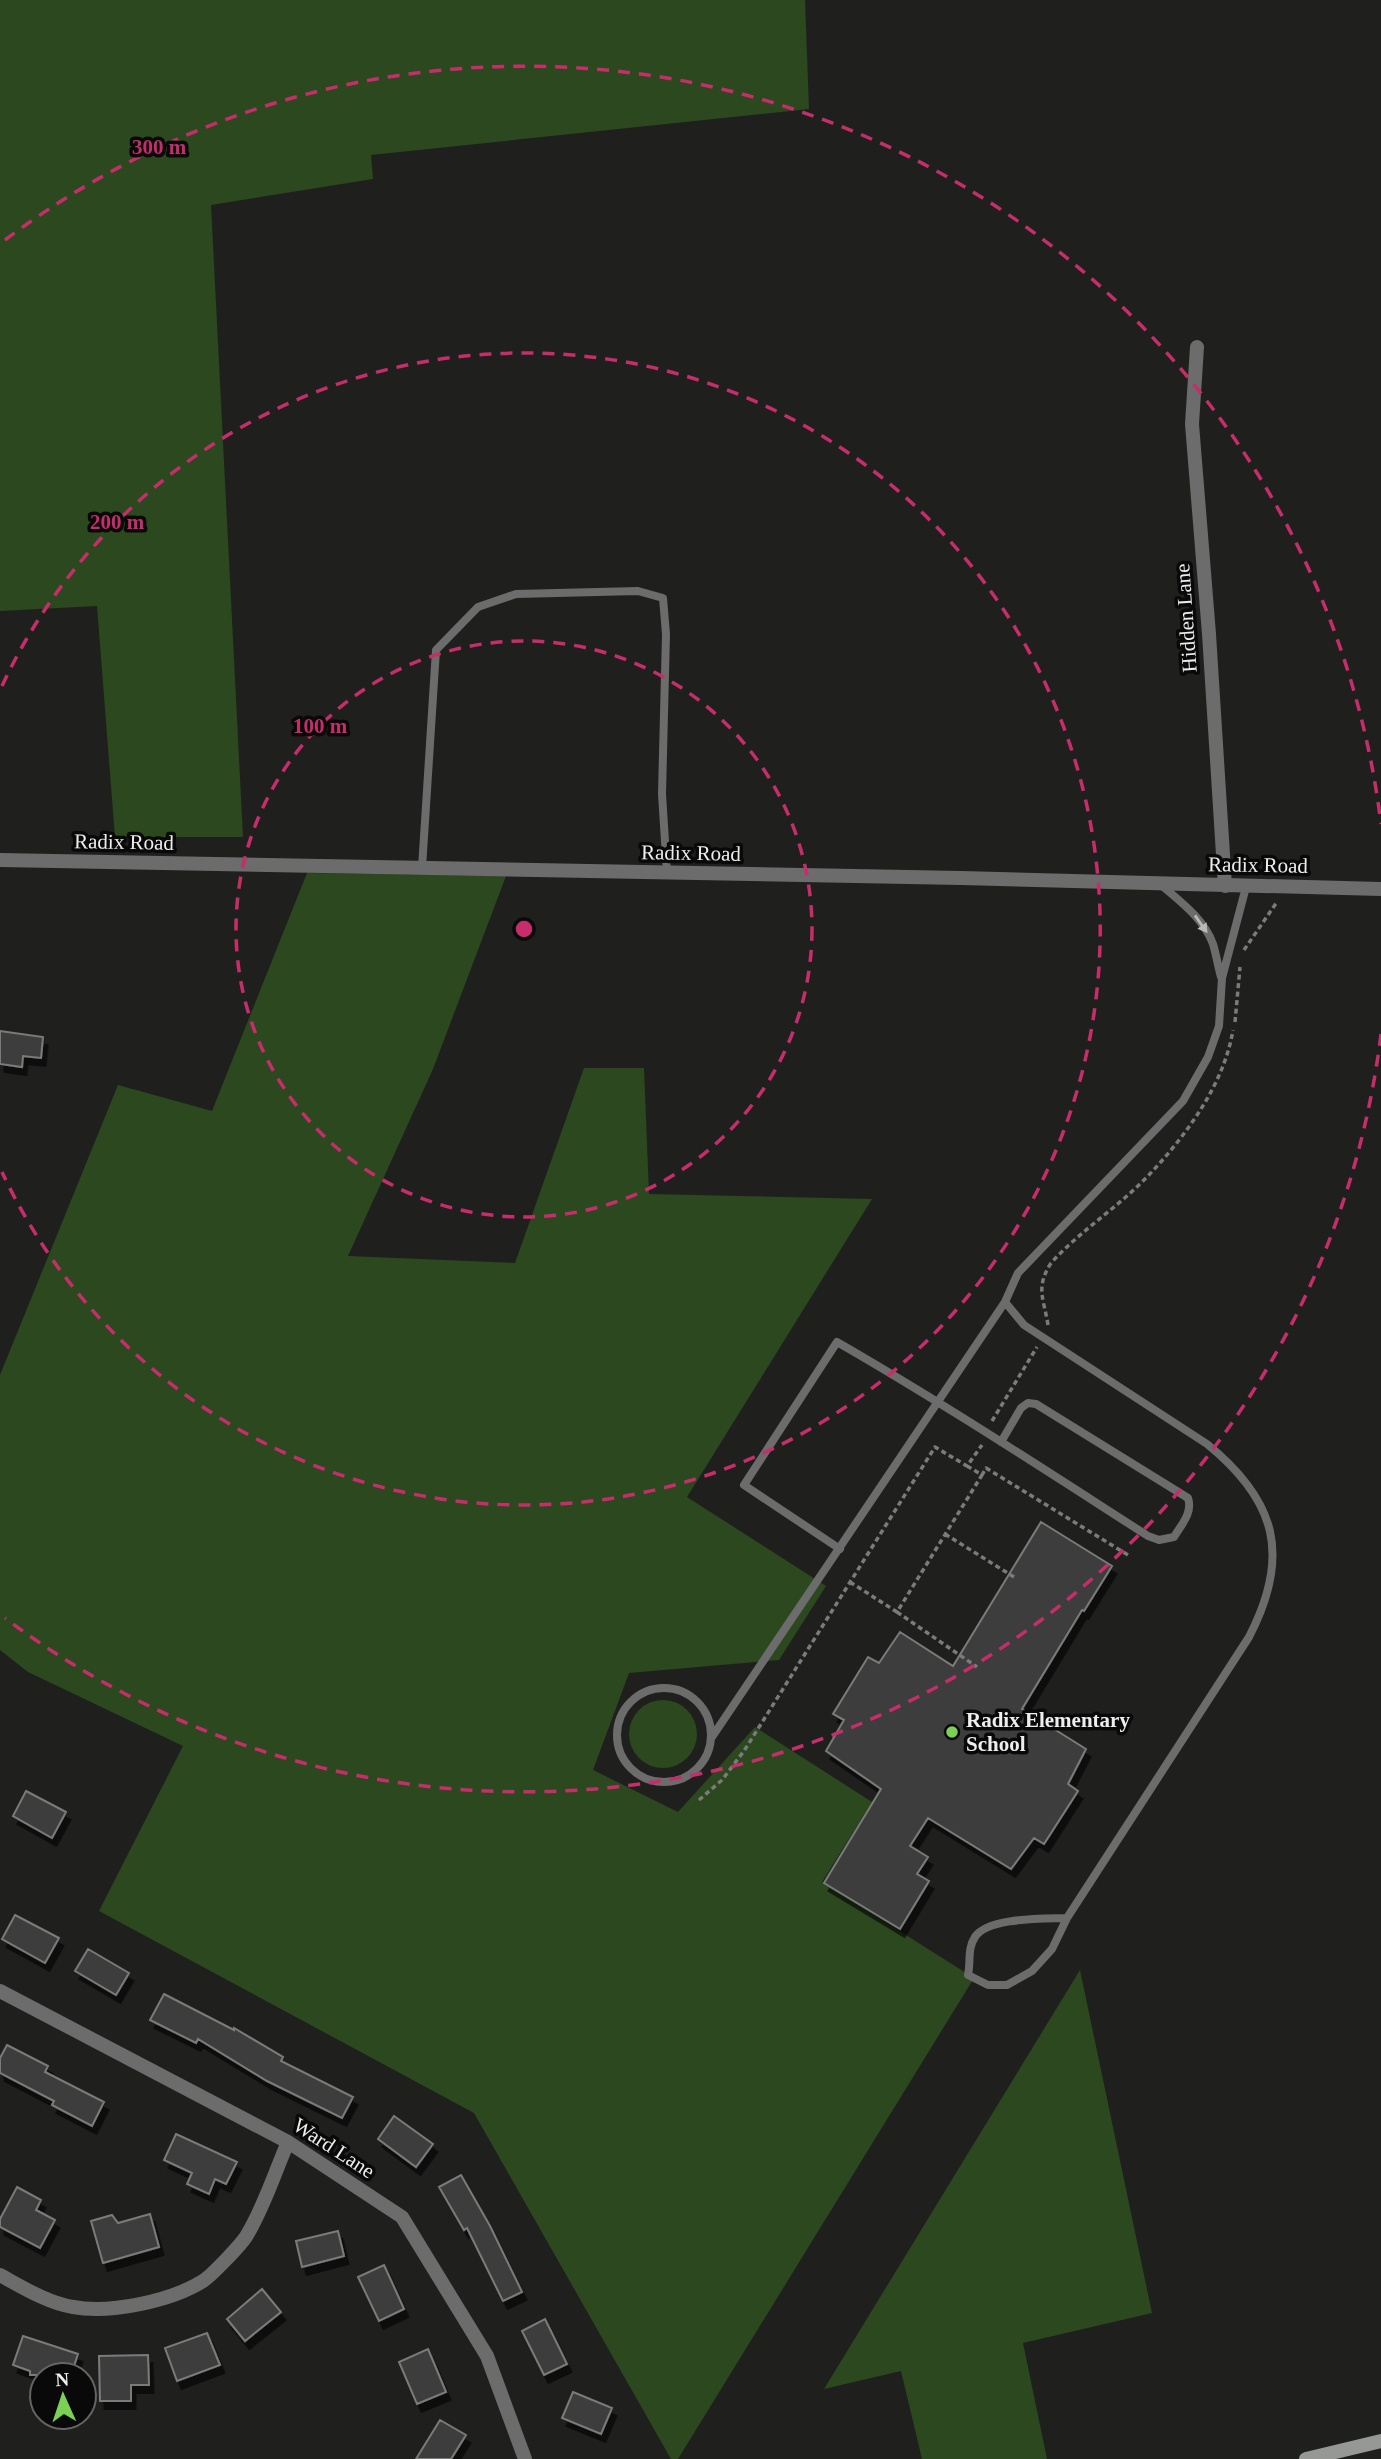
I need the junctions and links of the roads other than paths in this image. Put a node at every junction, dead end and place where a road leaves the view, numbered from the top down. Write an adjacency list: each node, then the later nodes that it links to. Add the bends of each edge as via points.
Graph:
1 (1197, 347): 6 (street, Hidden Lane, via 1192,424)
2 (0, 860): 3 (street, Radix Road)
3 (422, 869): 4 (street, Radix Road); 4 (lane, via 436,650 478,607 516,594 638,592 663,598 662,794)
4 (667, 873): 5 (street, Radix Road)
5 (1158, 884): 6 (street, Radix Road); 9 (lane, one-way to 9, via 1196,916 1212,943)
6 (1226, 886): 7 (street, Radix Road)
7 (1245, 887): 8 (street, Radix Road); 9 (lane)
8 (1381, 889)
9 (1222, 978): 10 (lane, via 1219,1026 1183,1101 1039,1249 1018,1273)
10 (1005, 1302): 11 (lane); 15 (lane, via 1024,1325 1230,1463 1257,1498 1272,1542 1270,1587 1250,1637)
11 (939, 1401): 12 (lane); 13 (lane); 13 (lane, via 837,1342 744,1485)
12 (1001, 1442): 12 (lane, via 1159,1540 1174,1537 1191,1506 1188,1498 1036,1404 1021,1408)
13 (840, 1549): 14 (lane)
14 (712, 1737): 14 (lane, via 705,1760 685,1778 658,1783 634,1772 619,1750 618,1723 632,1700 657,1688 683,1691 704,1709)
15 (1067, 1918): 15 (lane, via 1011,1922 976,1935 969,1952 968,1975 988,1985 1007,1985 1032,1971 1052,1950)
16 (0, 1991): 17 (street, Ward Lane)
17 (288, 2142): 18 (street, via 246,2236 204,2281 131,2306 93,2309 71,2307); 20 (street, Ward Lane, via 402,2217 487,2356)
18 (0, 2275)
19 (1381, 2441): 21 (main road)
20 (525, 2459)
21 (1307, 2459)

